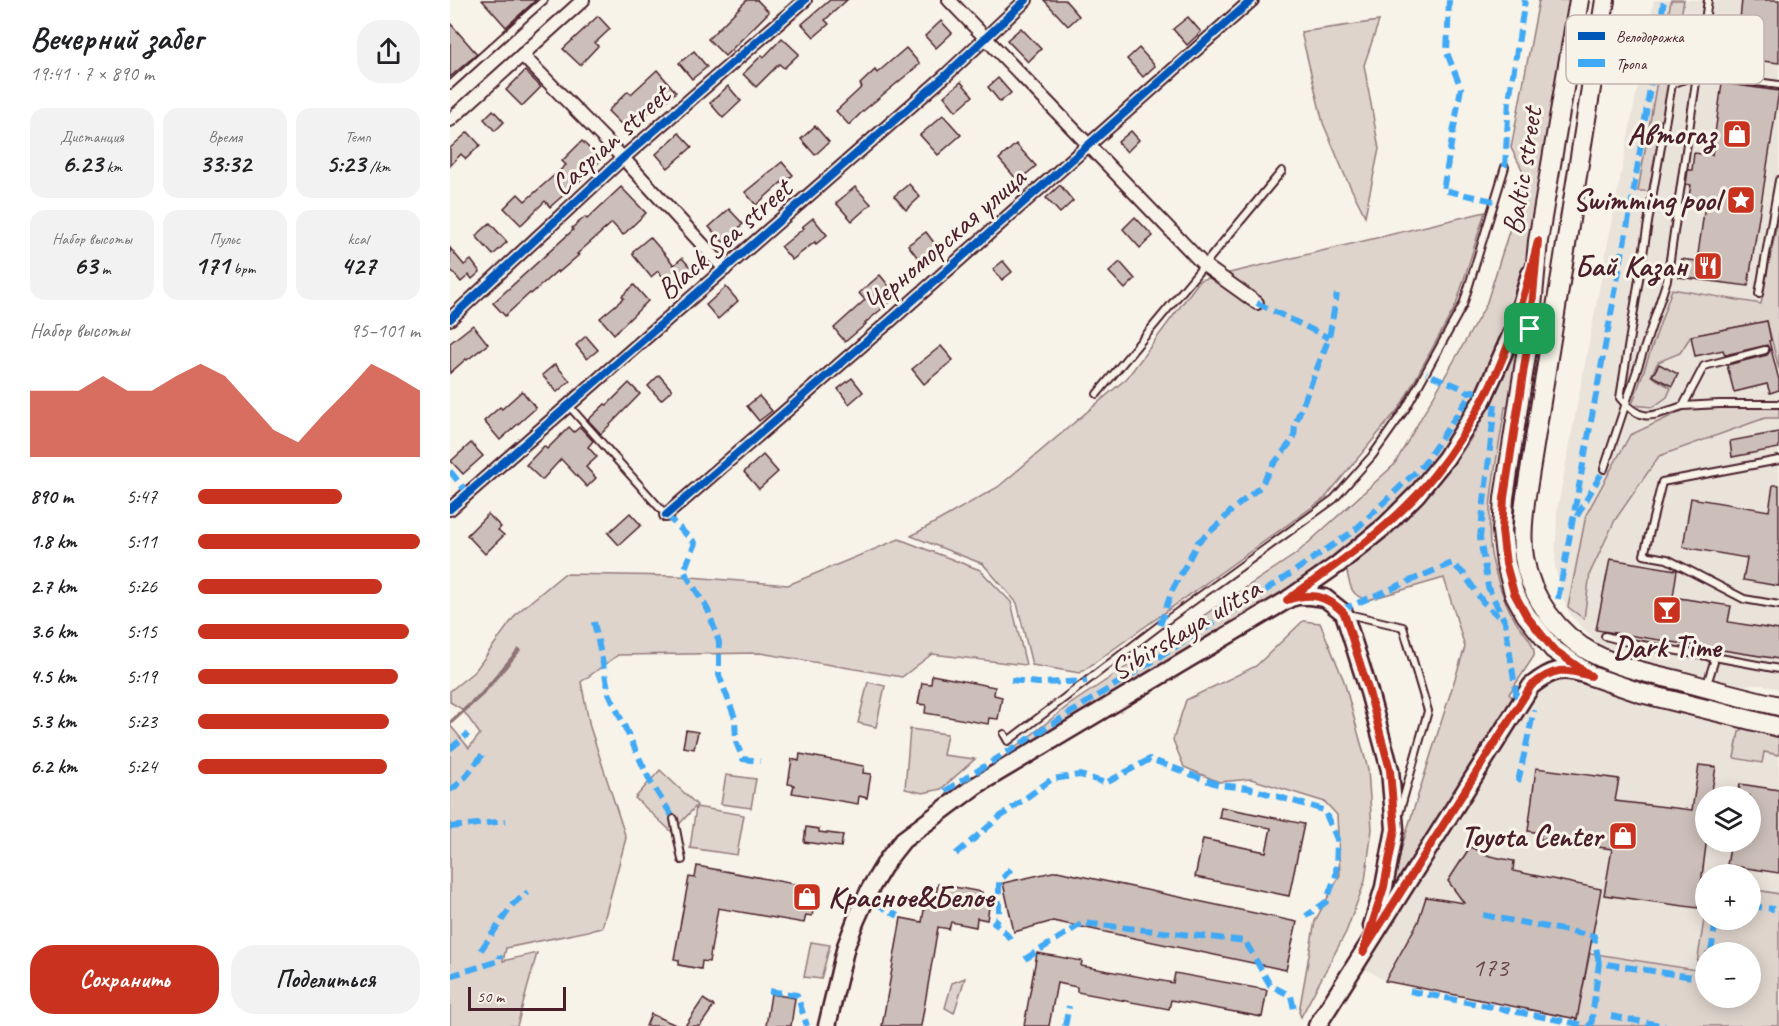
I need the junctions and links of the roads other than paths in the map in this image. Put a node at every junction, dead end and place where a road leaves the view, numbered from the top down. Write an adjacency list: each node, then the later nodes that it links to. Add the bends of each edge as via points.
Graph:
1 (544, 0): 20 (lane)
2 (583, 0): 14 (street)
3 (805, 0): 24 (street, Caspian street)
4 (949, 0): 13 (street)
5 (1026, 0): 13 (street, Black Sea street)
6 (1252, 0): 23 (street, Черноморская улица)
7 (1580, 0): 10 (main road, Baltic street)
8 (1605, 0): 11 (main road, Baltic street)
9 (1708, 0): 12 (lane)
10 (1577, 15)
11 (1603, 15)
12 (1706, 15)
13 (986, 37): 23 (street); 30 (street, Black Sea street)
14 (522, 55): 22 (street); 24 (street)
15 (1566, 80): 28 (main road, Baltic street)
16 (1764, 83): 21 (lane)
17 (1592, 84): 51 (main road, Baltic street, via 1525,502 1524,558 1532,584 1552,621 1566,635 1594,654 1621,665)
18 (1672, 84): 37 (lane, via 1620,398)
19 (1696, 84): 37 (lane, via 1667,279)
20 (450, 85)
21 (1779, 85)
22 (450, 120)
23 (1088, 145): 29 (street); 43 (street, Черноморская улица)
24 (623, 159): 30 (street); 33 (street, Caspian street)
25 (1505, 167): 54 (lane, via 1463,306 1407,408 1372,456 1334,499 1008,741)
26 (1282, 171): 29 (lane)
27 (1779, 180): 31 (lane)
28 (1538, 241): 44 (main road, Sibirskaya ulitsa, via 1515,326 1498,367 1446,458 1418,494 1384,526); 50 (main road, Baltic street, via 1530,329 1504,498 1506,564 1514,593 1526,615 1553,649)
29 (1204, 265): 32 (street); 35 (lane)
30 (725, 269): 38 (street, Black Sea street)
31 (1759, 294)
32 (1257, 303)
33 (450, 319)
34 (1765, 350): 39 (lane, via 1704,366)
35 (1097, 394)
36 (1779, 404): 39 (lane)
37 (1626, 405): 39 (lane, via 1647,416); 41 (lane)
38 (569, 406): 42 (street, Black Sea street); 43 (lane)
39 (1683, 406)
40 (1779, 460): 45 (lane, via 1662,482 1644,555 1668,559 1744,599)
41 (1604, 469)
42 (450, 509)
43 (666, 515)
44 (1287, 600): 46 (main road, via 1317,596); 59 (main road, Sibirskaya ulitsa, via 975,786 903,840 888,858 856,920)
45 (1779, 605)
46 (1344, 613): 56 (main road, via 1390,770); 56 (lane, via 1403,627 1428,711)
47 (1605, 636): 48 (lane)
48 (1707, 656): 49 (lane); 51 (lane, via 1714,662)
49 (1779, 669)
50 (1591, 676): 53 (main road, Baltic street, via 1641,693); 58 (main road, via 1557,670 1531,686)
51 (1705, 687): 52 (main road, Baltic street)
52 (1779, 706)
53 (1779, 727)
54 (1004, 734)
55 (674, 819): 57 (lane)
56 (1395, 829): 58 (main road, via 1384,887)
57 (682, 860)
58 (1363, 952): 60 (main road)
59 (827, 1026)
60 (1317, 1026)

